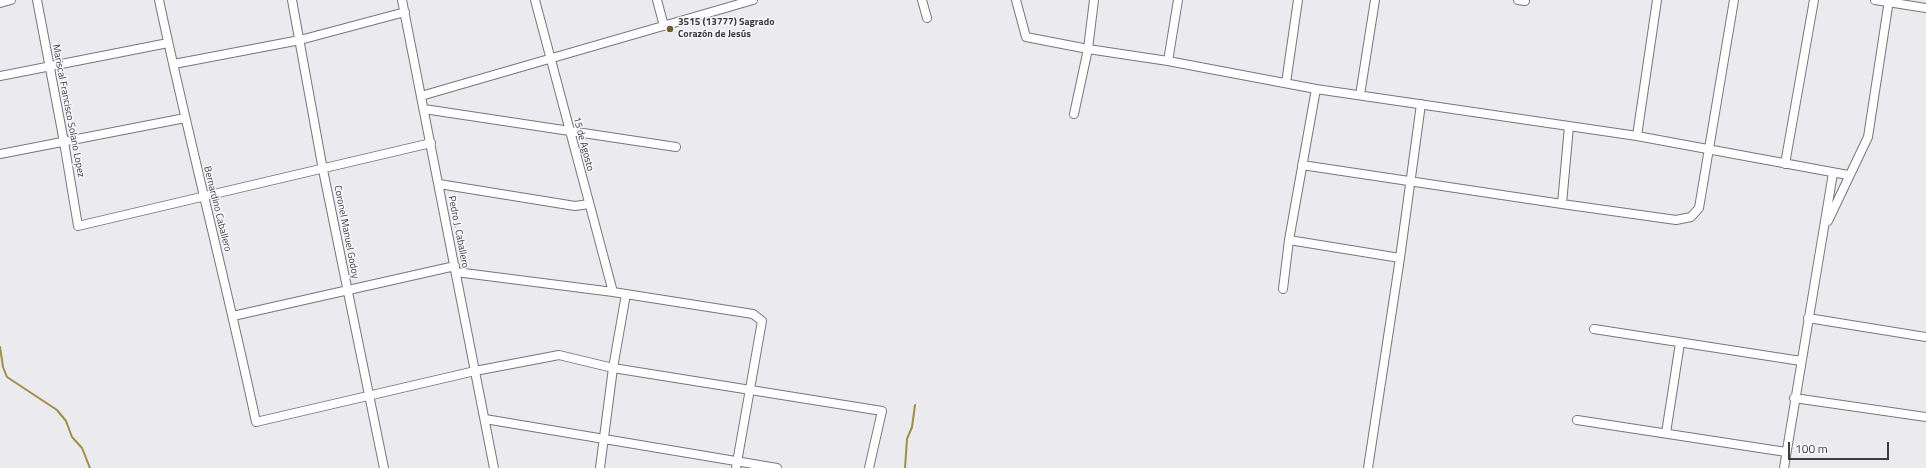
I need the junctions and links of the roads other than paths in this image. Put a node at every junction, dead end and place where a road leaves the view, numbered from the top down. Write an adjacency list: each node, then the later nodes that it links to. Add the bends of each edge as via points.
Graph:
1 (11, 0): 20 (street)
2 (36, 0): 32 (street, Mariscal Francisco Solano Lopez)
3 (159, 0): 27 (street, Bernardino Caballero)
4 (292, 0): 26 (street, Coronel Manuel Godoy)
5 (402, 0): 23 (street, Pedro J. Caballero)
6 (535, 0): 29 (street, 15 de Agosto)
7 (657, 0): 25 (street)
8 (753, 0): 21 (street)
9 (922, 0): 24 (street)
10 (1016, 0): 28 (street, via 1026,36)
11 (1094, 0): 28 (street)
12 (1178, 0): 30 (street)
13 (1298, 0): 34 (street)
14 (1375, 0): 36 (street)
15 (1657, 0): 44 (street)
16 (1734, 0): 48 (street)
17 (1814, 0): 50 (street)
18 (1875, 0): 19 (street)
19 (1889, 1): 22 (street); 54 (street, via 1868,137)
20 (0, 3)
21 (727, 4): 25 (street)
22 (1926, 8)
23 (405, 12): 26 (street); 37 (street, Pedro J. Caballero)
24 (927, 18)
25 (664, 26): 29 (street)
26 (300, 40): 31 (street); 52 (street, Coronel Manuel Godoy)
27 (168, 43): 31 (street, Bernardino Caballero); 32 (street)
28 (1088, 48): 30 (street); 40 (street)
29 (550, 59): 37 (street); 43 (street, 15 de Agosto)
30 (1168, 61): 34 (street)
31 (174, 64): 41 (street, Bernardino Caballero)
32 (50, 67): 33 (street); 45 (street, Mariscal Francisco Solano Lopez)
33 (0, 76)
34 (1286, 83): 35 (street)
35 (1316, 89): 36 (street); 51 (street)
36 (1360, 95): 38 (street)
37 (421, 96): 39 (street, Pedro J. Caballero)
38 (1421, 104): 42 (street); 55 (street)
39 (424, 109): 43 (street); 46 (street, Pedro J. Caballero)
40 (1074, 114)
41 (184, 118): 45 (street); 57 (street, Bernardino Caballero)
42 (1570, 126): 44 (street); 59 (street)
43 (570, 131): 47 (street); 58 (street, 15 de Agosto)
44 (1637, 136): 48 (street)
45 (64, 142): 49 (street); 57 (street, Mariscal Francisco Solano Lopez, via 78,226)
46 (431, 143): 52 (street); 56 (street, Pedro J. Caballero)
47 (676, 147)
48 (1710, 150): 50 (street); 59 (street, via 1699,208 1691,217 1676,220)
49 (0, 154)
50 (1785, 164): 53 (street)
51 (1302, 165): 55 (street); 61 (street)
52 (323, 170): 57 (street); 65 (street, Coronel Manuel Godoy)
53 (1833, 173): 54 (street); 60 (street)
54 (1848, 175): 60 (street)
55 (1410, 181): 59 (street); 62 (street)
56 (438, 184): 58 (street, via 575,206); 63 (street, Pedro J. Caballero)
57 (204, 197): 68 (street, Bernardino Caballero)
58 (589, 204): 66 (street, 15 de Agosto)
59 (1562, 204)
60 (1823, 233): 69 (street)
61 (1289, 240): 62 (street); 64 (street)
62 (1400, 258): 91 (street)
63 (455, 269): 65 (street); 66 (street); 75 (street, Pedro J. Caballero)
64 (1283, 289)
65 (348, 290): 68 (street); 77 (street, Coronel Manuel Godoy)
66 (613, 292): 67 (street)
67 (626, 294): 74 (street); 76 (street, via 753,314 762,321)
68 (233, 316): 77 (street, Bernardino Caballero, via 256,422)
69 (1808, 318): 71 (street); 73 (street)
70 (1594, 329): 72 (street)
71 (1926, 337)
72 (1680, 342): 73 (street); 82 (street)
73 (1801, 361): 78 (street)
74 (613, 368): 75 (street, via 558,355); 76 (street); 83 (street)
75 (475, 371): 77 (street); 80 (street, Pedro J. Caballero)
76 (750, 390): 85 (street); 90 (street, via 882,411)
77 (369, 396): 86 (street, Coronel Manuel Godoy)
78 (1794, 398): 79 (street); 84 (street)
79 (1926, 417)
80 (485, 418): 83 (street); 87 (street, Pedro J. Caballero)
81 (1577, 420): 82 (street)
82 (1666, 433): 84 (street)
83 (602, 437): 85 (street); 88 (street)
84 (1786, 452): 92 (street)
85 (736, 464): 89 (street)
86 (384, 468)
87 (494, 468)
88 (600, 468)
89 (777, 468)
90 (870, 468)
91 (1368, 468)
92 (1784, 468)

